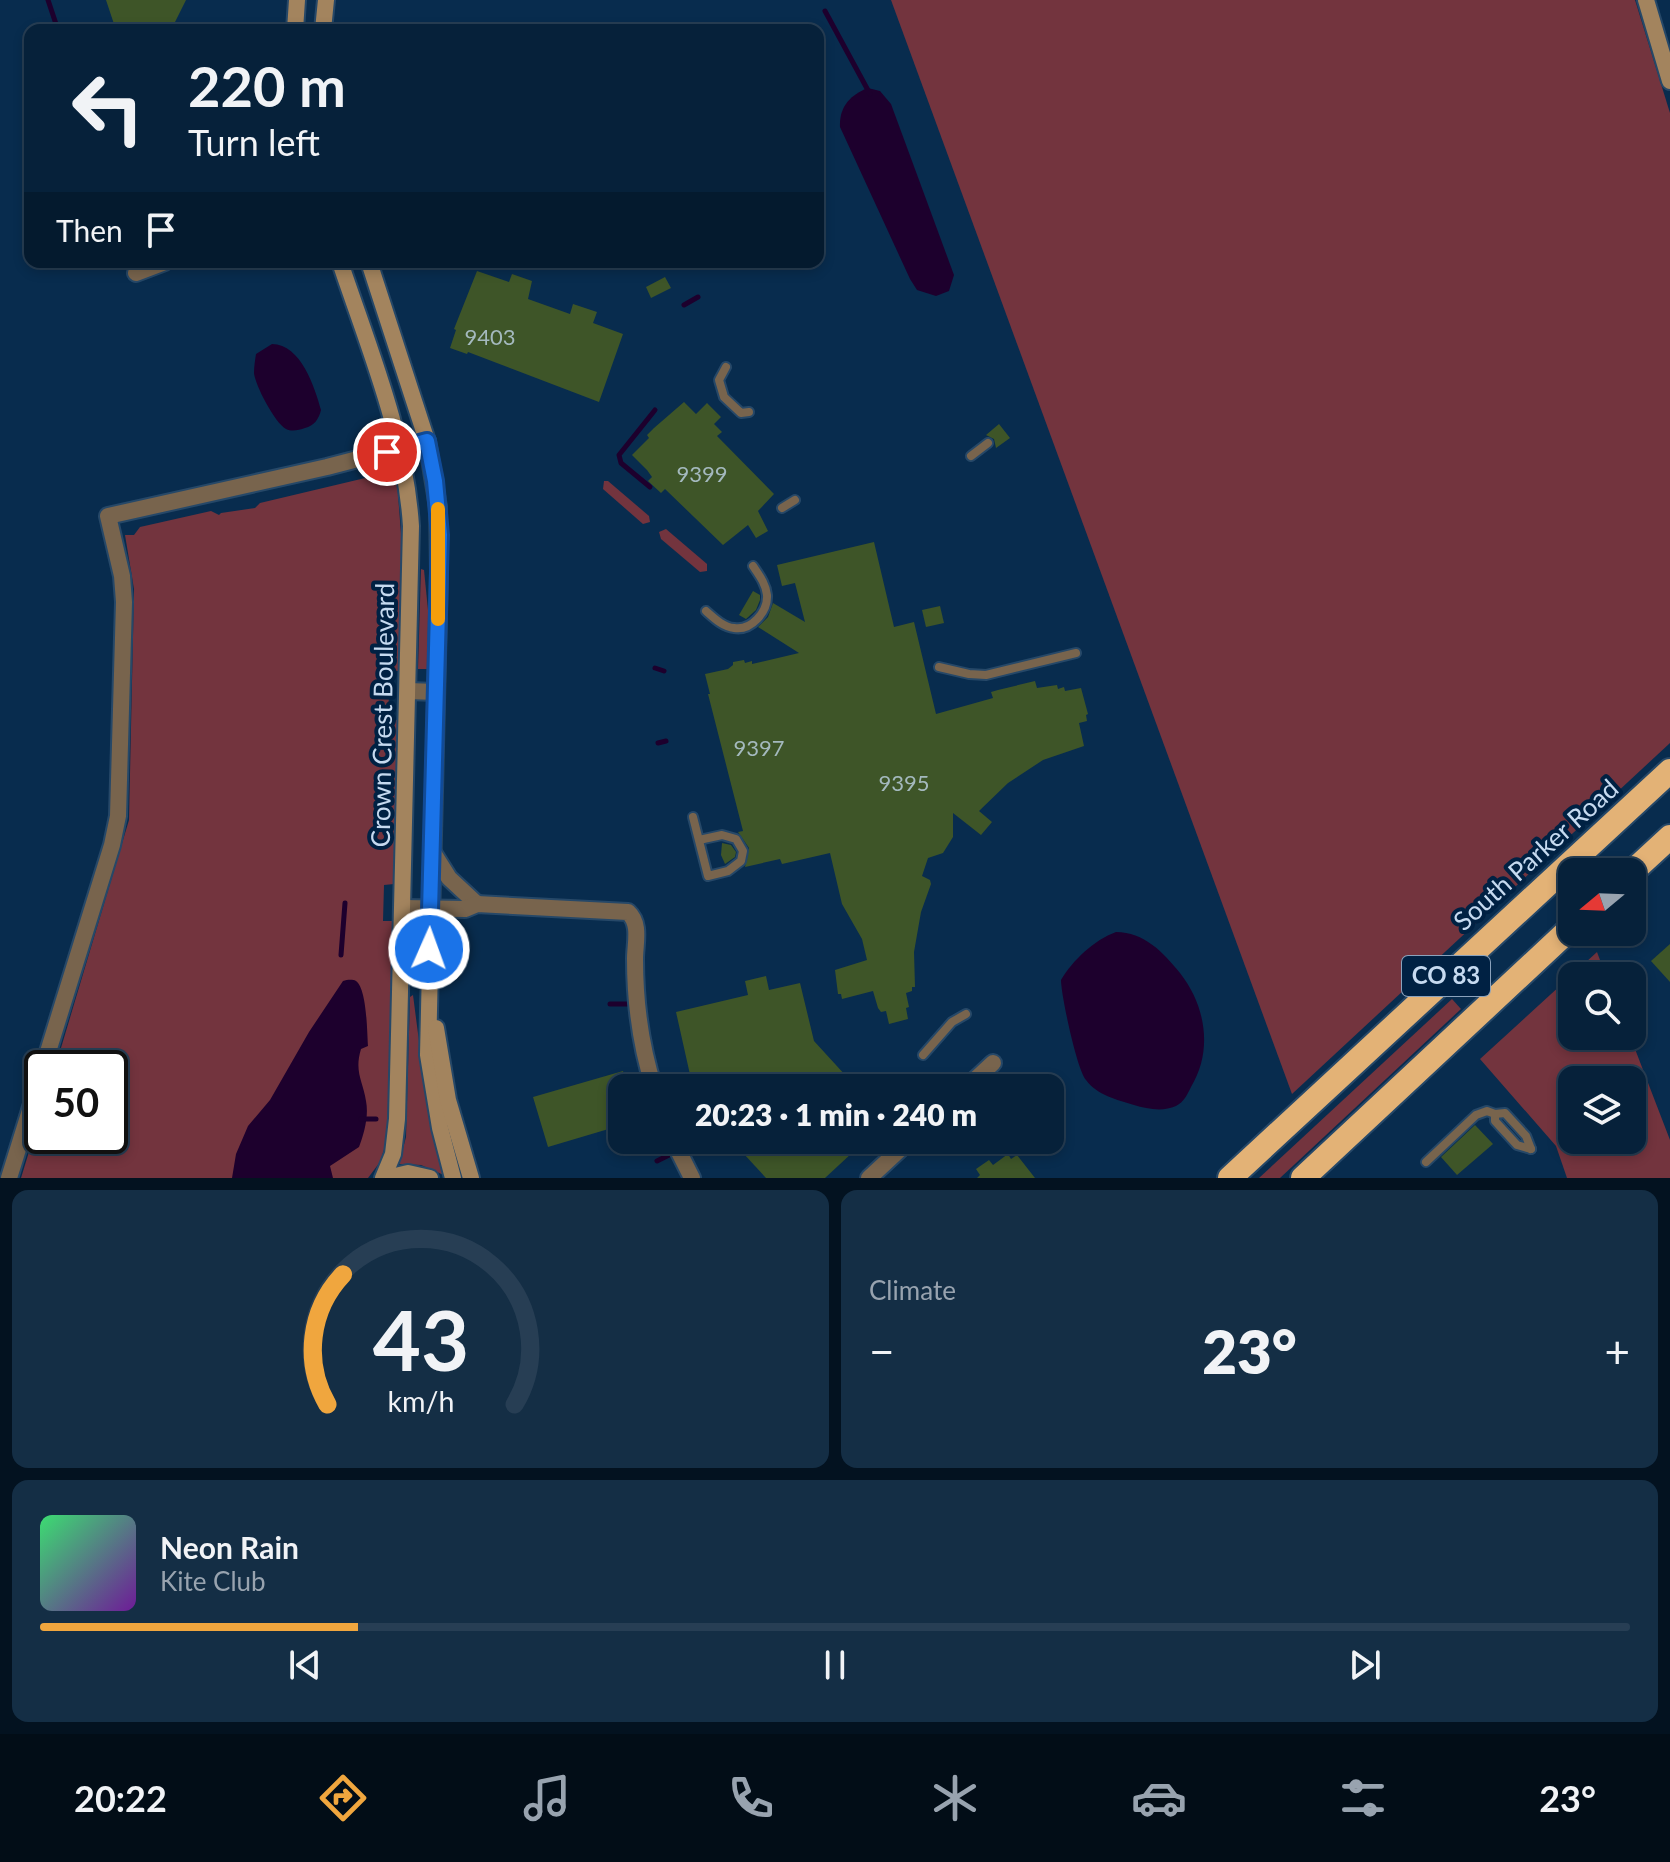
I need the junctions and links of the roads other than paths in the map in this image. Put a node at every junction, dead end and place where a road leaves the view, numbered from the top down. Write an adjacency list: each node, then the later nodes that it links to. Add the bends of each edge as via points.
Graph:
1 (297, 0): 4 (main road)
2 (326, 0): 5 (main road)
3 (1646, 0): 6 (main road)
4 (295, 24)
5 (324, 24)
6 (1670, 81)
7 (149, 268): 10 (street)
8 (342, 268): 15 (main road, Crown Crest Boulevard)
9 (371, 268): 13 (main road, Crown Crest Boulevard)
10 (136, 273)
11 (726, 367): 12 (lane, via 719,380 724,397 737,411)
12 (749, 412)
13 (427, 441): 15 (street); 24 (main road, Crown Crest Boulevard, via 440,535)
14 (988, 443): 16 (lane)
15 (401, 448): 23 (main road, Crown Crest Boulevard, via 411,526); 37 (street, via 108,516 124,602 118,816)
16 (971, 456)
17 (795, 500): 18 (lane)
18 (782, 508)
19 (753, 566): 20 (lane, via 767,596 757,619 734,628)
20 (706, 611)
21 (1076, 653): 22 (lane, via 986,675)
22 (939, 667)
23 (408, 691): 24 (street); 32 (main road, Crown Crest Boulevard)
24 (436, 692): 29 (main road, Crown Crest Boulevard)
25 (1670, 771): 54 (highway, South Parker Road / CO 83)
26 (693, 817): 28 (lane)
27 (1670, 837): 30 (highway)
28 (699, 840): 28 (lane, via 708,876 739,864 739,842 717,836)
29 (432, 851): 31 (street, via 449,878); 33 (main road, Crown Crest Boulevard)
30 (1646, 859)
31 (477, 904): 33 (street); 40 (street, via 620,909 631,914 636,927 639,1021)
32 (403, 908): 33 (street); 48 (main road, Crown Crest Boulevard, via 396,1137)
33 (430, 908): 35 (main road, Crown Crest Boulevard)
34 (1558, 940): 55 (highway, CO 83)
35 (430, 1003): 50 (main road, Crown Crest Boulevard, via 429,1064); 51 (main road, Crown Crest Boulevard, via 448,1100)
36 (966, 1014): 38 (lane)
37 (49, 1050)
38 (923, 1055)
39 (993, 1063): 41 (street)
40 (651, 1074)
41 (981, 1074)
42 (24, 1130): 47 (street)
43 (1531, 1149): 46 (lane, via 1505,1113 1491,1111 1479,1113)
44 (680, 1154): 52 (street)
45 (895, 1154): 53 (street)
46 (1426, 1162)
47 (9, 1178)
48 (385, 1178): 49 (main road, via 408,1173)
49 (430, 1178)
50 (453, 1178)
51 (471, 1178)
52 (692, 1178)
53 (869, 1178)
54 (1230, 1178)
55 (1303, 1178)

